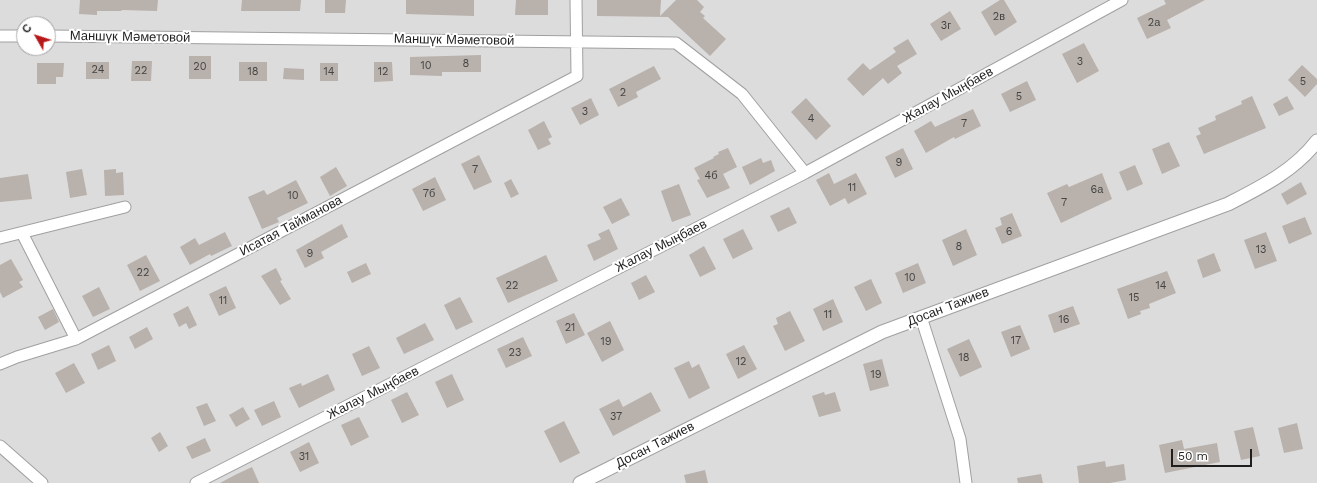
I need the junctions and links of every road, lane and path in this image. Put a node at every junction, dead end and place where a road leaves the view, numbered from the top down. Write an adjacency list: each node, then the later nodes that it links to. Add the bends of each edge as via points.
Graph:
1 (576, 0): 6 (street)
2 (1122, 0): 8 (street, Жалау Мыңбаев)
3 (0, 36): 4 (street)
4 (16, 36)
5 (56, 36): 6 (street, Маншүк Мәметовой)
6 (576, 42): 8 (street, Маншүк Мәметовой, via 676,42 742,94); 13 (street, Исатая Тайманова, via 577,76)
7 (1317, 141): 12 (street, Досан Тажиев, via 1289,169 1269,183 1228,204)
8 (805, 173): 17 (street, Жалау Мыңбаев)
9 (125, 207): 10 (street)
10 (22, 232): 11 (street); 13 (street)
11 (0, 238)
12 (921, 317): 18 (street, Досан Тажиев, via 882,332); 19 (street, via 960,439)
13 (76, 339): 14 (street, Исатая Тайманова)
14 (0, 364)
15 (0, 446): 16 (street)
16 (42, 483)
17 (196, 483)
18 (580, 483)
19 (966, 483)

